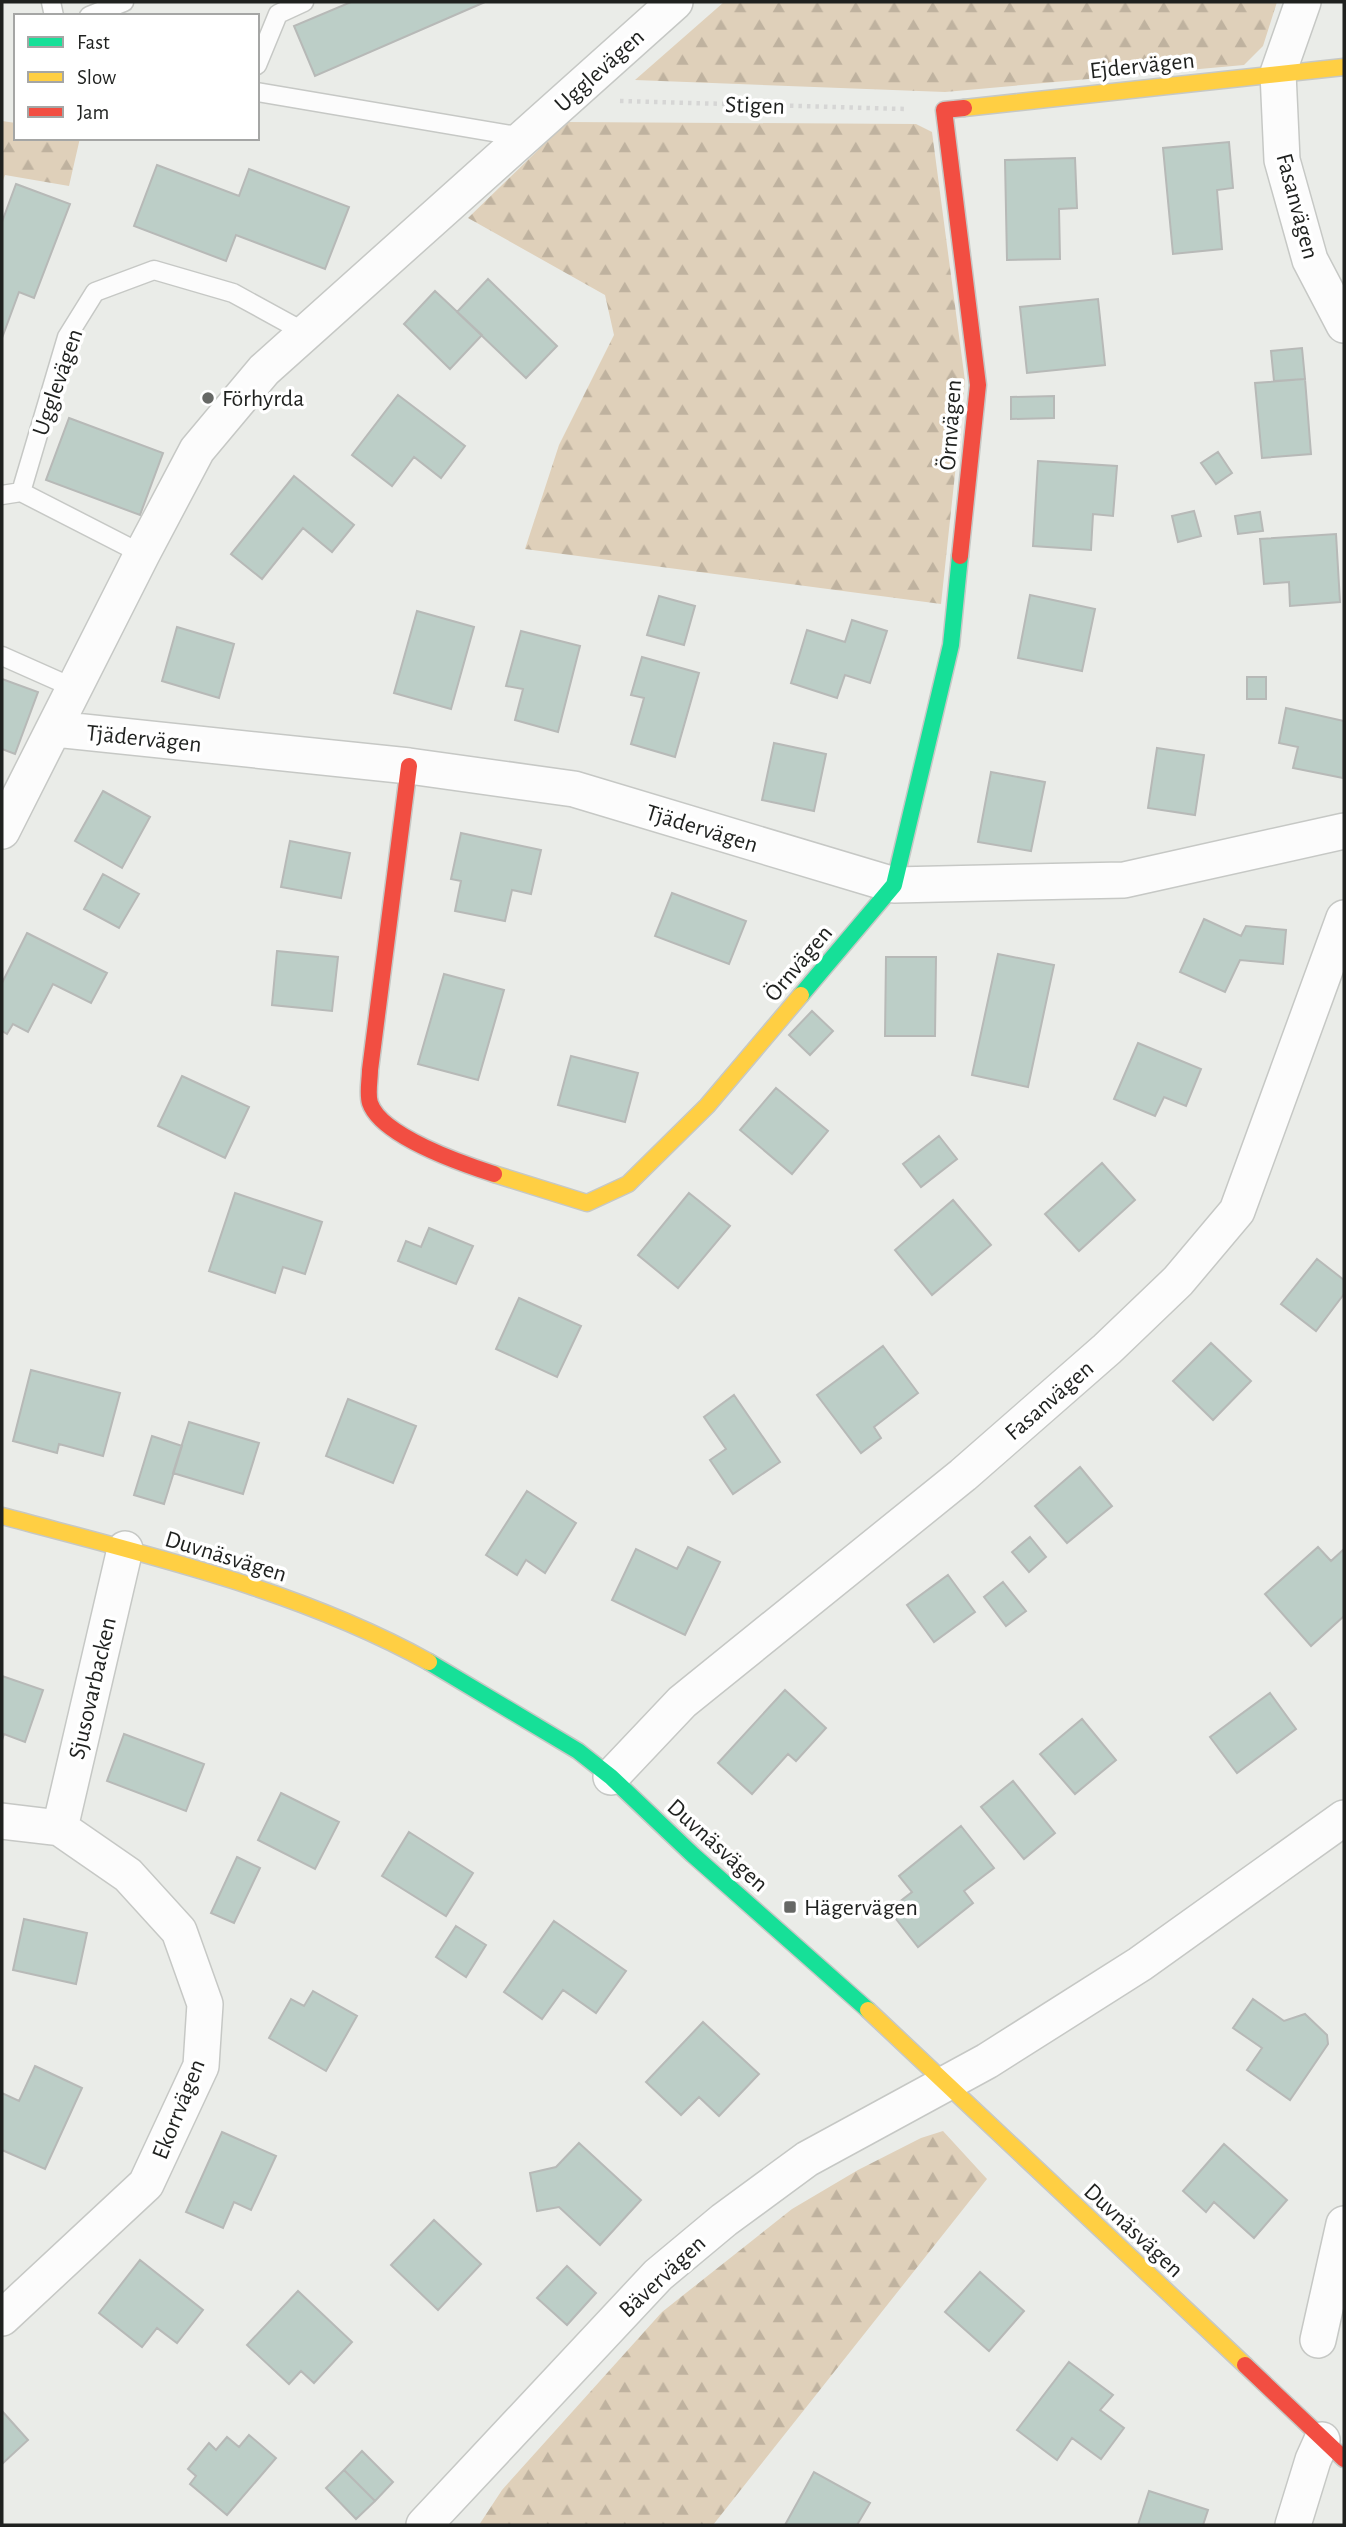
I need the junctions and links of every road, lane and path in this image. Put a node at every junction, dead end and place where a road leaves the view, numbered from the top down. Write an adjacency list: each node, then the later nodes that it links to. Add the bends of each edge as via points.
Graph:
1 (124, 2): 5 (lane)
2 (304, 2): 6 (lane, via 278,14)
3 (675, 2): 10 (street, Ugglevägen)
4 (1303, 2): 8 (street, Fasanvägen)
5 (94, 14)
6 (259, 60)
7 (1344, 67): 8 (street, Ejdervägen)
8 (1278, 73): 11 (street, Ejdervägen); 13 (street, Fasanvägen, via 1282,160 1310,260)
9 (259, 92): 12 (lane)
10 (566, 100): 11 (path, Stigen); 12 (street, Ugglevägen)
11 (944, 110): 25 (street, Örnvägen, via 978,385 951,645)
12 (524, 137): 14 (street, Ugglevägen)
13 (1344, 325)
14 (306, 333): 15 (lane, Ugglevägen, via 233,293 154,270 95,292 67,337); 17 (street, Ugglevägen, via 264,370 197,450)
15 (21, 492): 16 (lane); 17 (lane)
16 (2, 495)
17 (142, 555): 19 (street, Ugglevägen)
18 (2, 656): 19 (lane)
19 (74, 688): 20 (street, Ugglevägen)
20 (55, 729): 21 (street, Tjädervägen); 22 (street, Ugglevägen)
21 (409, 766): 25 (street, Tjädervägen, via 575,789); 25 (street, Örnvägen, via 370,1070 370,1103 386,1124 408,1140 470,1166 587,1203 628,1184 707,1106)
22 (12, 789): 23 (street, Ugglevägen)
23 (2, 831)
24 (1344, 831): 25 (street, Tjädervägen, via 1124,880)
25 (894, 885)
26 (1344, 918): 29 (street, Fasanvägen, via 1237,1211 1178,1281 962,1475 682,1702)
27 (2, 1516): 28 (street, Duvnäsvägen)
28 (125, 1549): 29 (street, Duvnäsvägen, via 248,1584 386,1638 578,1751); 32 (street, Sjusovarbacken)
29 (611, 1777): 33 (street, Duvnäsvägen)
30 (1344, 1818): 33 (street, via 1140,1964)
31 (2, 1821): 32 (street, Ekorrvägen)
32 (60, 1828): 35 (street, Ekorrvägen, via 128,1875 179,1931 205,2004 201,2066 146,2184)
33 (946, 2083): 37 (street, Duvnäsvägen); 38 (street, Bävervägen, via 807,2159 658,2275)
34 (1344, 2224): 36 (street)
35 (2, 2318)
36 (1318, 2340)
37 (1333, 2450): 39 (street, via 1313,2460)
38 (430, 2524)
39 (1293, 2525)

